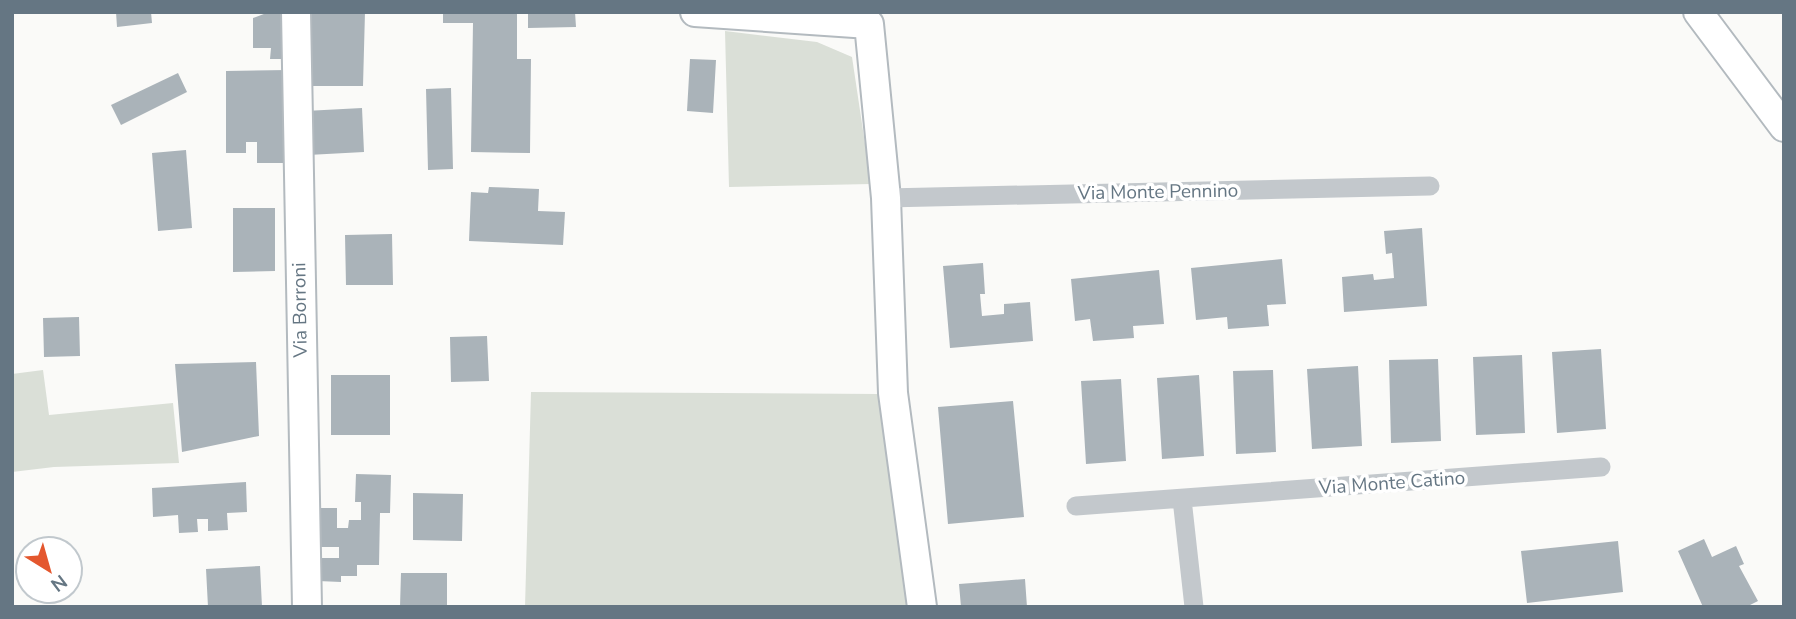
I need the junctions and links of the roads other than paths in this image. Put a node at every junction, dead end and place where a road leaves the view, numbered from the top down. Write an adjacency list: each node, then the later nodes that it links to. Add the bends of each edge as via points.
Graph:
1 (296, 12): 11 (street, Via Borroni)
2 (695, 12): 4 (street)
3 (1698, 12): 5 (street)
4 (868, 18): 7 (street)
5 (1784, 127)
6 (1430, 186): 7 (street, Via Monte Pennino)
7 (886, 198): 12 (street, via 894,393)
8 (1601, 467): 9 (street, Via Monte Catino)
9 (1182, 499): 10 (street, Via Monte Catino); 13 (street)
10 (1076, 506)
11 (307, 607)
12 (922, 607)
13 (1194, 607)

